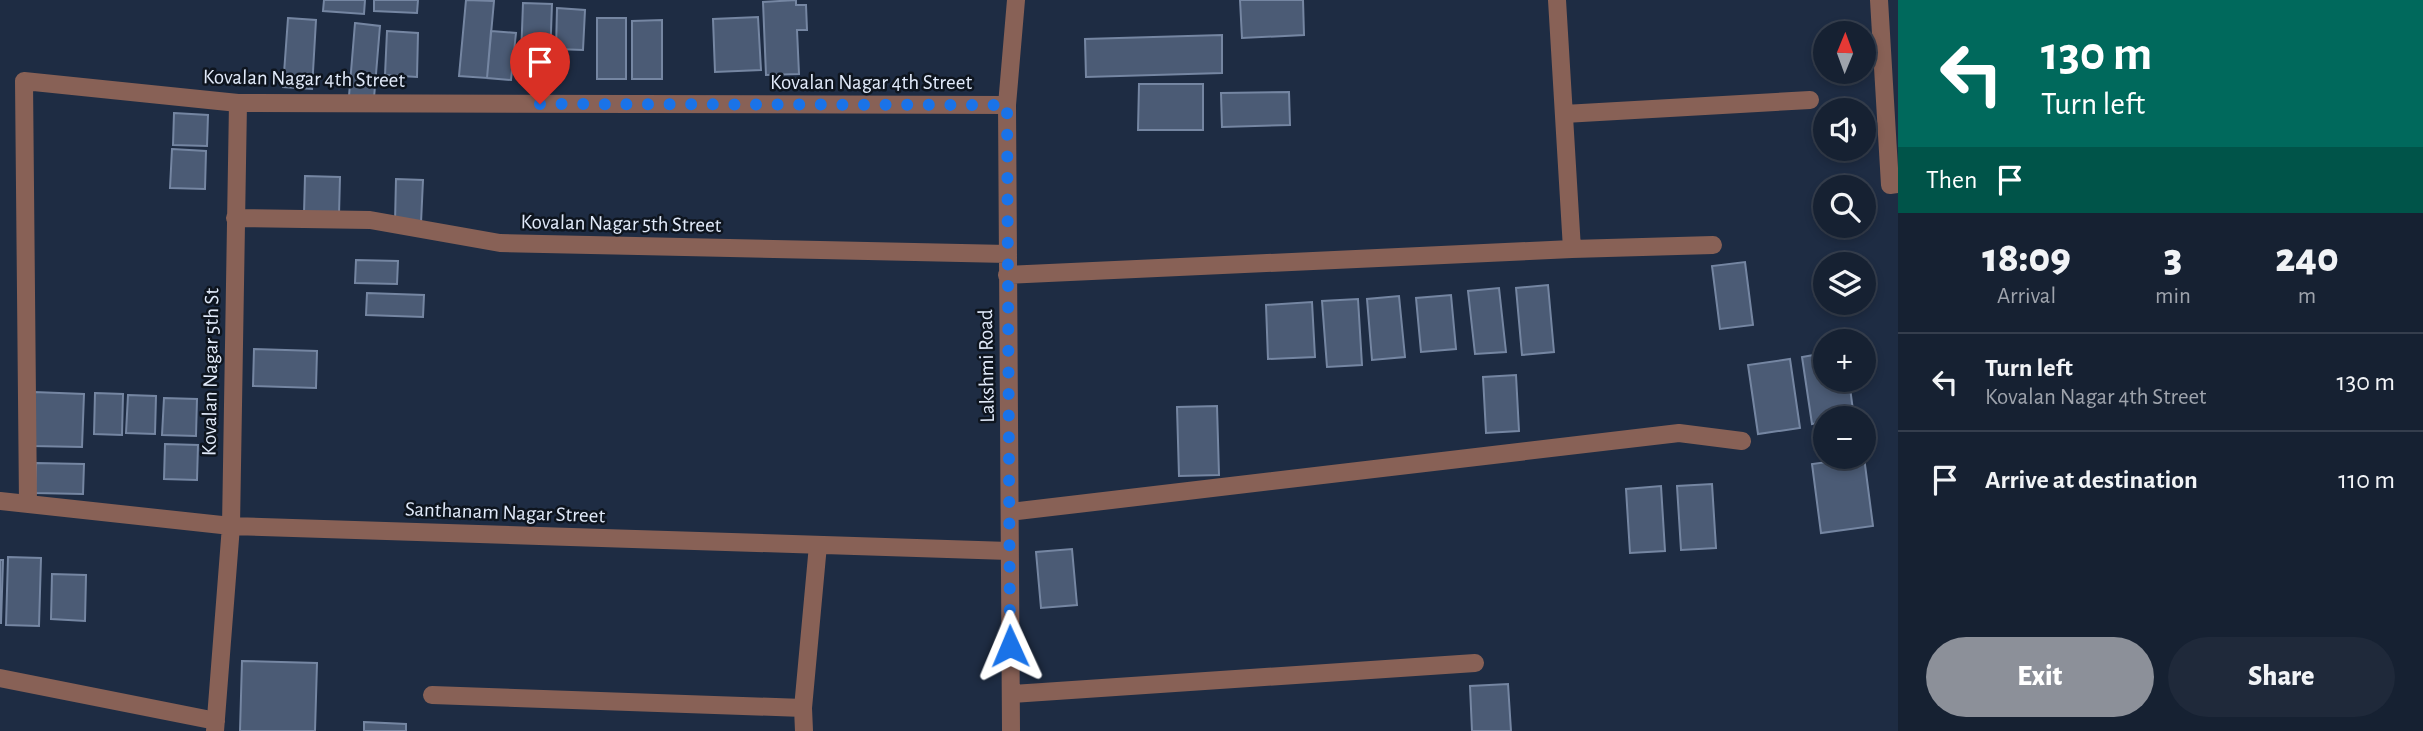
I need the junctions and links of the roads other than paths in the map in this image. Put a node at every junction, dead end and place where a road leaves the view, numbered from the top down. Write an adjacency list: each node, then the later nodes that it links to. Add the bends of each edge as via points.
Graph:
1 (1016, 0): 6 (street, Lakshmi Road)
2 (1557, 0): 7 (street)
3 (1880, 0): 8 (street, via 1891,185)
4 (1810, 100): 7 (street)
5 (238, 103): 6 (street, Kovalan Nagar 4th Street); 9 (street, Kovalan Nagar 5th St); 16 (street, Kovalan Nagar 4th Street, via 24,81)
6 (1007, 105): 12 (street, Lakshmi Road)
7 (1564, 114): 11 (street)
8 (1898, 184)
9 (235, 218): 12 (street, Kovalan Nagar 5th Street, via 370,220 500,243); 18 (street, Kovalan Nagar 5th St)
10 (1713, 245): 11 (street)
11 (1572, 249): 13 (street)
12 (1008, 254): 13 (street, Lakshmi Road)
13 (1007, 275): 17 (street, Lakshmi Road)
14 (1742, 441): 17 (street, via 1679,433)
15 (0, 501): 16 (street, Santhanam Nagar Street)
16 (28, 504): 18 (street, Santhanam Nagar Street)
17 (1010, 512): 20 (street, Lakshmi Road)
18 (231, 526): 19 (street, Santhanam Nagar Street); 26 (street, Kovalan Nagar 5th St)
19 (818, 545): 20 (street, Santhanam Nagar Street); 25 (street)
20 (1009, 551): 23 (street, Lakshmi Road)
21 (1475, 663): 23 (street)
22 (0, 678): 26 (street)
23 (1011, 694): 28 (street, Lakshmi Road)
24 (432, 695): 25 (street)
25 (803, 708): 27 (street)
26 (216, 726)
27 (804, 731)
28 (1011, 731)

